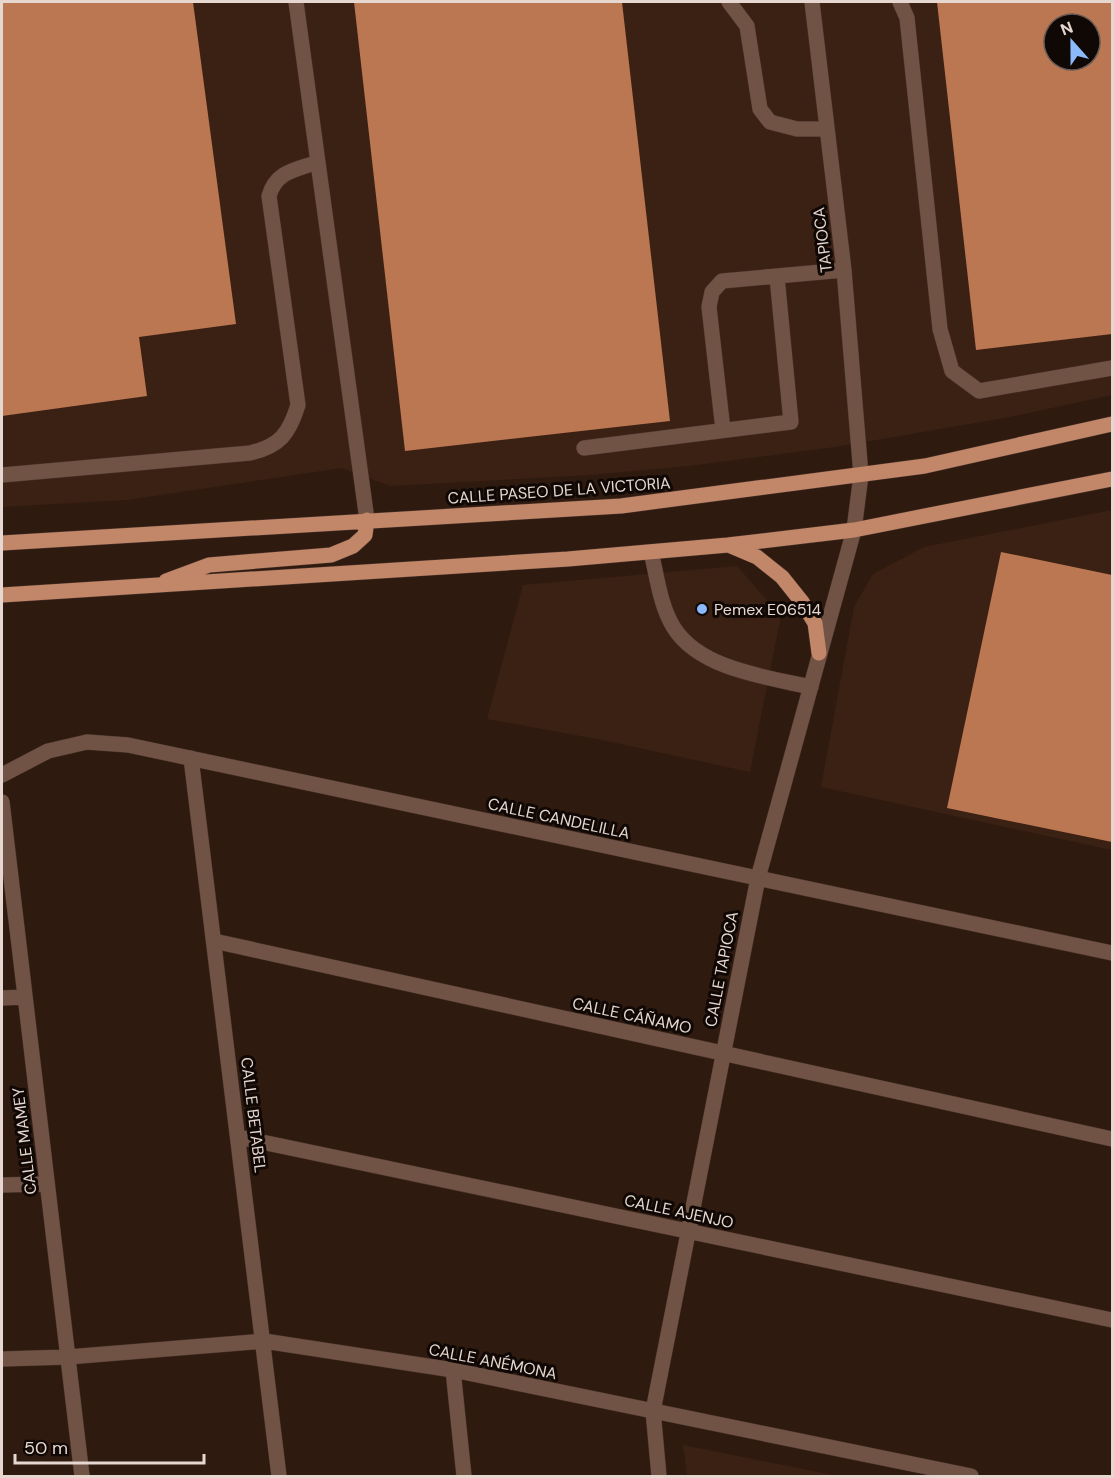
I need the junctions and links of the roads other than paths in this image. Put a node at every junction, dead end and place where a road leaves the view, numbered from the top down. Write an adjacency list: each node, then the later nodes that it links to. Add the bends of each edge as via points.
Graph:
1 (296, 2): 6 (street)
2 (729, 2): 5 (street, via 747,26 760,109 770,122 797,129)
3 (812, 2): 5 (street, TAPIOCA)
4 (900, 2): 9 (street, via 907,18 940,329 952,371 979,391)
5 (827, 129): 7 (street, TAPIOCA)
6 (318, 162): 13 (street, via 284,174 273,183 269,196 298,405 291,429 268,449 250,453); 16 (street)
7 (844, 270): 8 (street); 14 (street, TAPIOCA)
8 (777, 277): 11 (street, via 722,281 712,292 709,307); 11 (street, via 791,422)
9 (1113, 368)
10 (1113, 424): 14 (main road, CALLE PASEO DE LA VICTORIA, via 925,466)
11 (723, 430): 12 (street)
12 (584, 448)
13 (2, 475)
14 (861, 475): 16 (main road, CALLE PASEO DE LA VICTORIA, via 621,506); 17 (street, CALLE TAPIOCA)
15 (1113, 479): 17 (main road)
16 (367, 520): 18 (main road, CALLE PASEO DE LA VICTORIA); 21 (main road, via 364,535 352,546 331,555 209,565)
17 (854, 530): 19 (main road); 23 (street, CALLE TAPIOCA)
18 (2, 543)
19 (728, 545): 20 (main road); 23 (main road, via 757,557 789,585 815,623)
20 (651, 552): 21 (main road); 24 (street, via 673,627 693,650 735,668)
21 (158, 585): 22 (main road)
22 (2, 595)
23 (819, 653): 24 (street, CALLE TAPIOCA)
24 (811, 687): 28 (street, CALLE TAPIOCA)
25 (192, 759): 26 (street, CALLE CANDELILLA, via 128,745 87,742 48,751); 28 (street, CALLE CANDELILLA); 29 (street, CALLE BETABEL)
26 (2, 775)
27 (2, 802): 31 (street, CALLE MAMEY)
28 (758, 878): 30 (street, CALLE CANDELILLA); 33 (street, CALLE TAPIOCA)
29 (214, 941): 33 (street, CALLE CÁÑAMO); 34 (street, CALLE BETABEL)
30 (1113, 953)
31 (25, 997): 32 (street); 36 (street, CALLE MAMEY)
32 (2, 998)
33 (723, 1054): 35 (street, CALLE CÁÑAMO); 38 (street, CALLE TAPIOCA)
34 (238, 1137): 38 (street, CALLE AJENJO); 40 (street, CALLE BETABEL)
35 (1113, 1139)
36 (47, 1184): 37 (street); 41 (street, CALLE MAMEY)
37 (2, 1185)
38 (688, 1231): 39 (street, CALLE AJENJO); 44 (street, CALLE TAPIOCA)
39 (1113, 1320)
40 (264, 1341): 41 (street, CALLE ANÉMONA); 43 (street, CALLE ANÉMONA); 46 (street, CALLE BETABEL)
41 (68, 1357): 42 (street, CALLE ANÉMONA); 45 (street, CALLE MAMEY)
42 (2, 1359)
43 (453, 1370): 44 (street, CALLE ANÉMONA); 47 (street)
44 (653, 1411): 48 (street, CALLE TAPIOCA); 49 (street, CALLE ANÉMONA)
45 (82, 1476)
46 (279, 1476)
47 (464, 1476)
48 (659, 1476)
49 (971, 1476)

